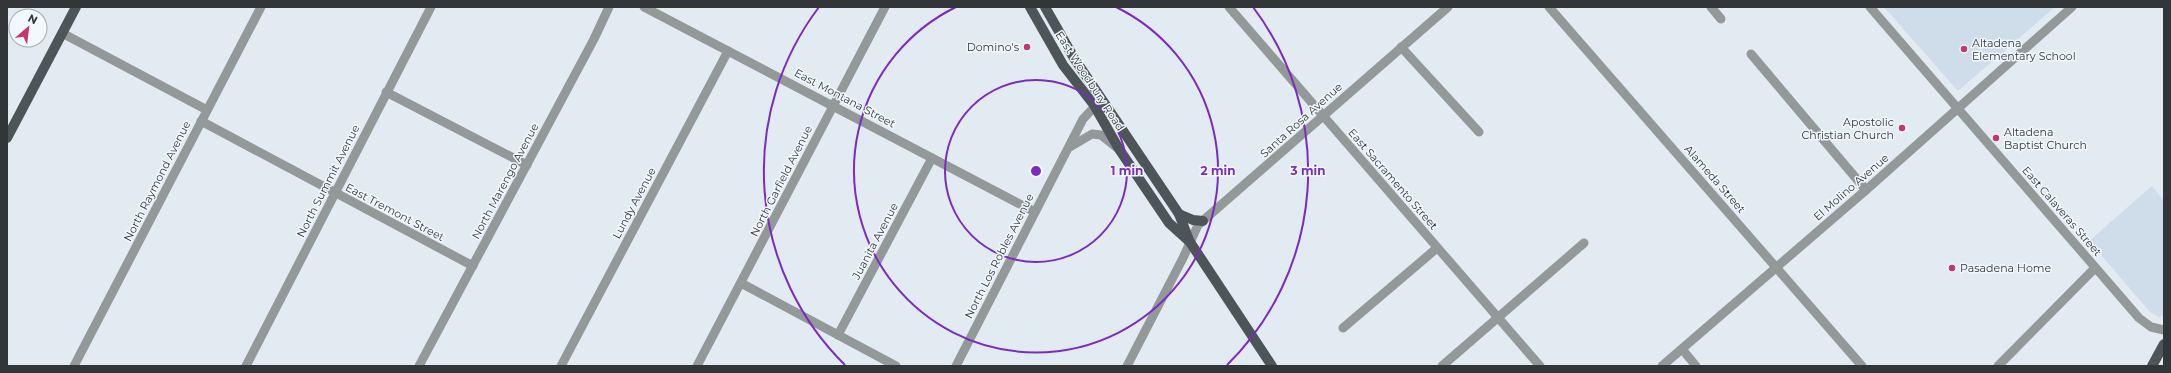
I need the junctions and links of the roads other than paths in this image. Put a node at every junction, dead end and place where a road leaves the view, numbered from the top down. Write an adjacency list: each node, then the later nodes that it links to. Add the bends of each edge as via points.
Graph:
1 (76, 7): 16 (main road)
2 (261, 7): 27 (street, North Raymond Avenue)
3 (431, 7): 22 (street, North Summit Avenue)
4 (609, 7): 35 (street, North Marengo Avenue)
5 (644, 7): 20 (street, East Montana Street)
6 (885, 7): 24 (street, North Garfield Avenue)
7 (1030, 7): 18 (main road, East Woodbury Road)
8 (1045, 7): 17 (main road, East Woodbury Road)
9 (1229, 7): 28 (street, East Sacramento Street)
10 (1448, 7): 19 (street, Santa Rosa Avenue)
11 (1549, 7): 45 (street, Alameda Street)
12 (1711, 7): 15 (street)
13 (1870, 7): 26 (street, East Calaveras Street)
14 (2072, 7): 26 (street, El Molino Avenue)
15 (1721, 19)
16 (62, 33): 27 (street); 31 (main road)
17 (1060, 34): 18 (main road); 23 (main road, East Woodbury Road)
18 (1049, 41): 25 (main road, East Woodbury Road, via 1063,65)
19 (1401, 47): 28 (street, Santa Rosa Avenue); 30 (street)
20 (728, 51): 24 (street, East Montana Street); 57 (street, Lundy Avenue)
21 (1751, 54): 36 (street)
22 (386, 92): 35 (street); 37 (street, North Summit Avenue)
23 (1103, 99): 25 (street, North Los Robles Avenue); 39 (main road, East Woodbury Road)
24 (833, 105): 34 (street, East Montana Street); 47 (street, North Garfield Avenue)
25 (1094, 105): 32 (street, North Los Robles Avenue, via 1082,119); 33 (main road, East Woodbury Road)
26 (1958, 108): 36 (street, El Molino Avenue); 46 (street, East Calaveras Street)
27 (207, 110): 29 (street, North Raymond Avenue)
28 (1323, 116): 40 (street, Santa Rosa Avenue); 43 (street, East Sacramento Street)
29 (201, 121): 37 (street, East Tremont Street); 54 (street, North Raymond Avenue)
30 (1479, 132)
31 (7, 138)
32 (1068, 148): 33 (street, via 1092,134 1101,135); 38 (street, North Los Robles Avenue)
33 (1119, 150): 41 (main road, East Woodbury Road, via 1169,223)
34 (932, 158): 38 (street, East Montana Street); 51 (street, Juanita Avenue)
35 (527, 165): 44 (street, North Marengo Avenue)
36 (1866, 190): 45 (street, El Molino Avenue)
37 (334, 193): 44 (street, East Tremont Street); 55 (street, North Summit Avenue)
38 (1036, 212): 60 (street, North Los Robles Avenue)
39 (1179, 214): 40 (main road, via 1192,220); 41 (main road, East Woodbury Road)
40 (1203, 221): 41 (street, Santa Rosa Avenue, via 1198,225)
41 (1190, 242): 61 (street, Santa Rosa Avenue); 62 (main road, East Woodbury Road)
42 (1584, 242): 48 (street)
43 (1437, 248): 48 (street, East Sacramento Street); 49 (street)
44 (473, 266): 56 (street, North Marengo Avenue)
45 (1776, 267): 53 (street, El Molino Avenue); 67 (street, Alameda Street)
46 (2095, 268): 50 (street, East Calaveras Street, via 2139,318 2156,329); 68 (street)
47 (741, 283): 51 (street); 58 (street, North Garfield Avenue)
48 (1498, 318): 63 (street); 64 (street, East Sacramento Street)
49 (1343, 328)
50 (2164, 330)
51 (838, 335): 59 (street)
52 (2164, 344): 69 (main road)
53 (1682, 349): 65 (street, El Molino Avenue); 66 (street)
54 (74, 366)
55 (246, 366)
56 (420, 366)
57 (561, 366)
58 (697, 366)
59 (896, 366)
60 (956, 366)
61 (1127, 366)
62 (1272, 366)
63 (1442, 366)
64 (1540, 366)
65 (1662, 366)
66 (1696, 366)
67 (1862, 366)
68 (1998, 366)
69 (2152, 366)

